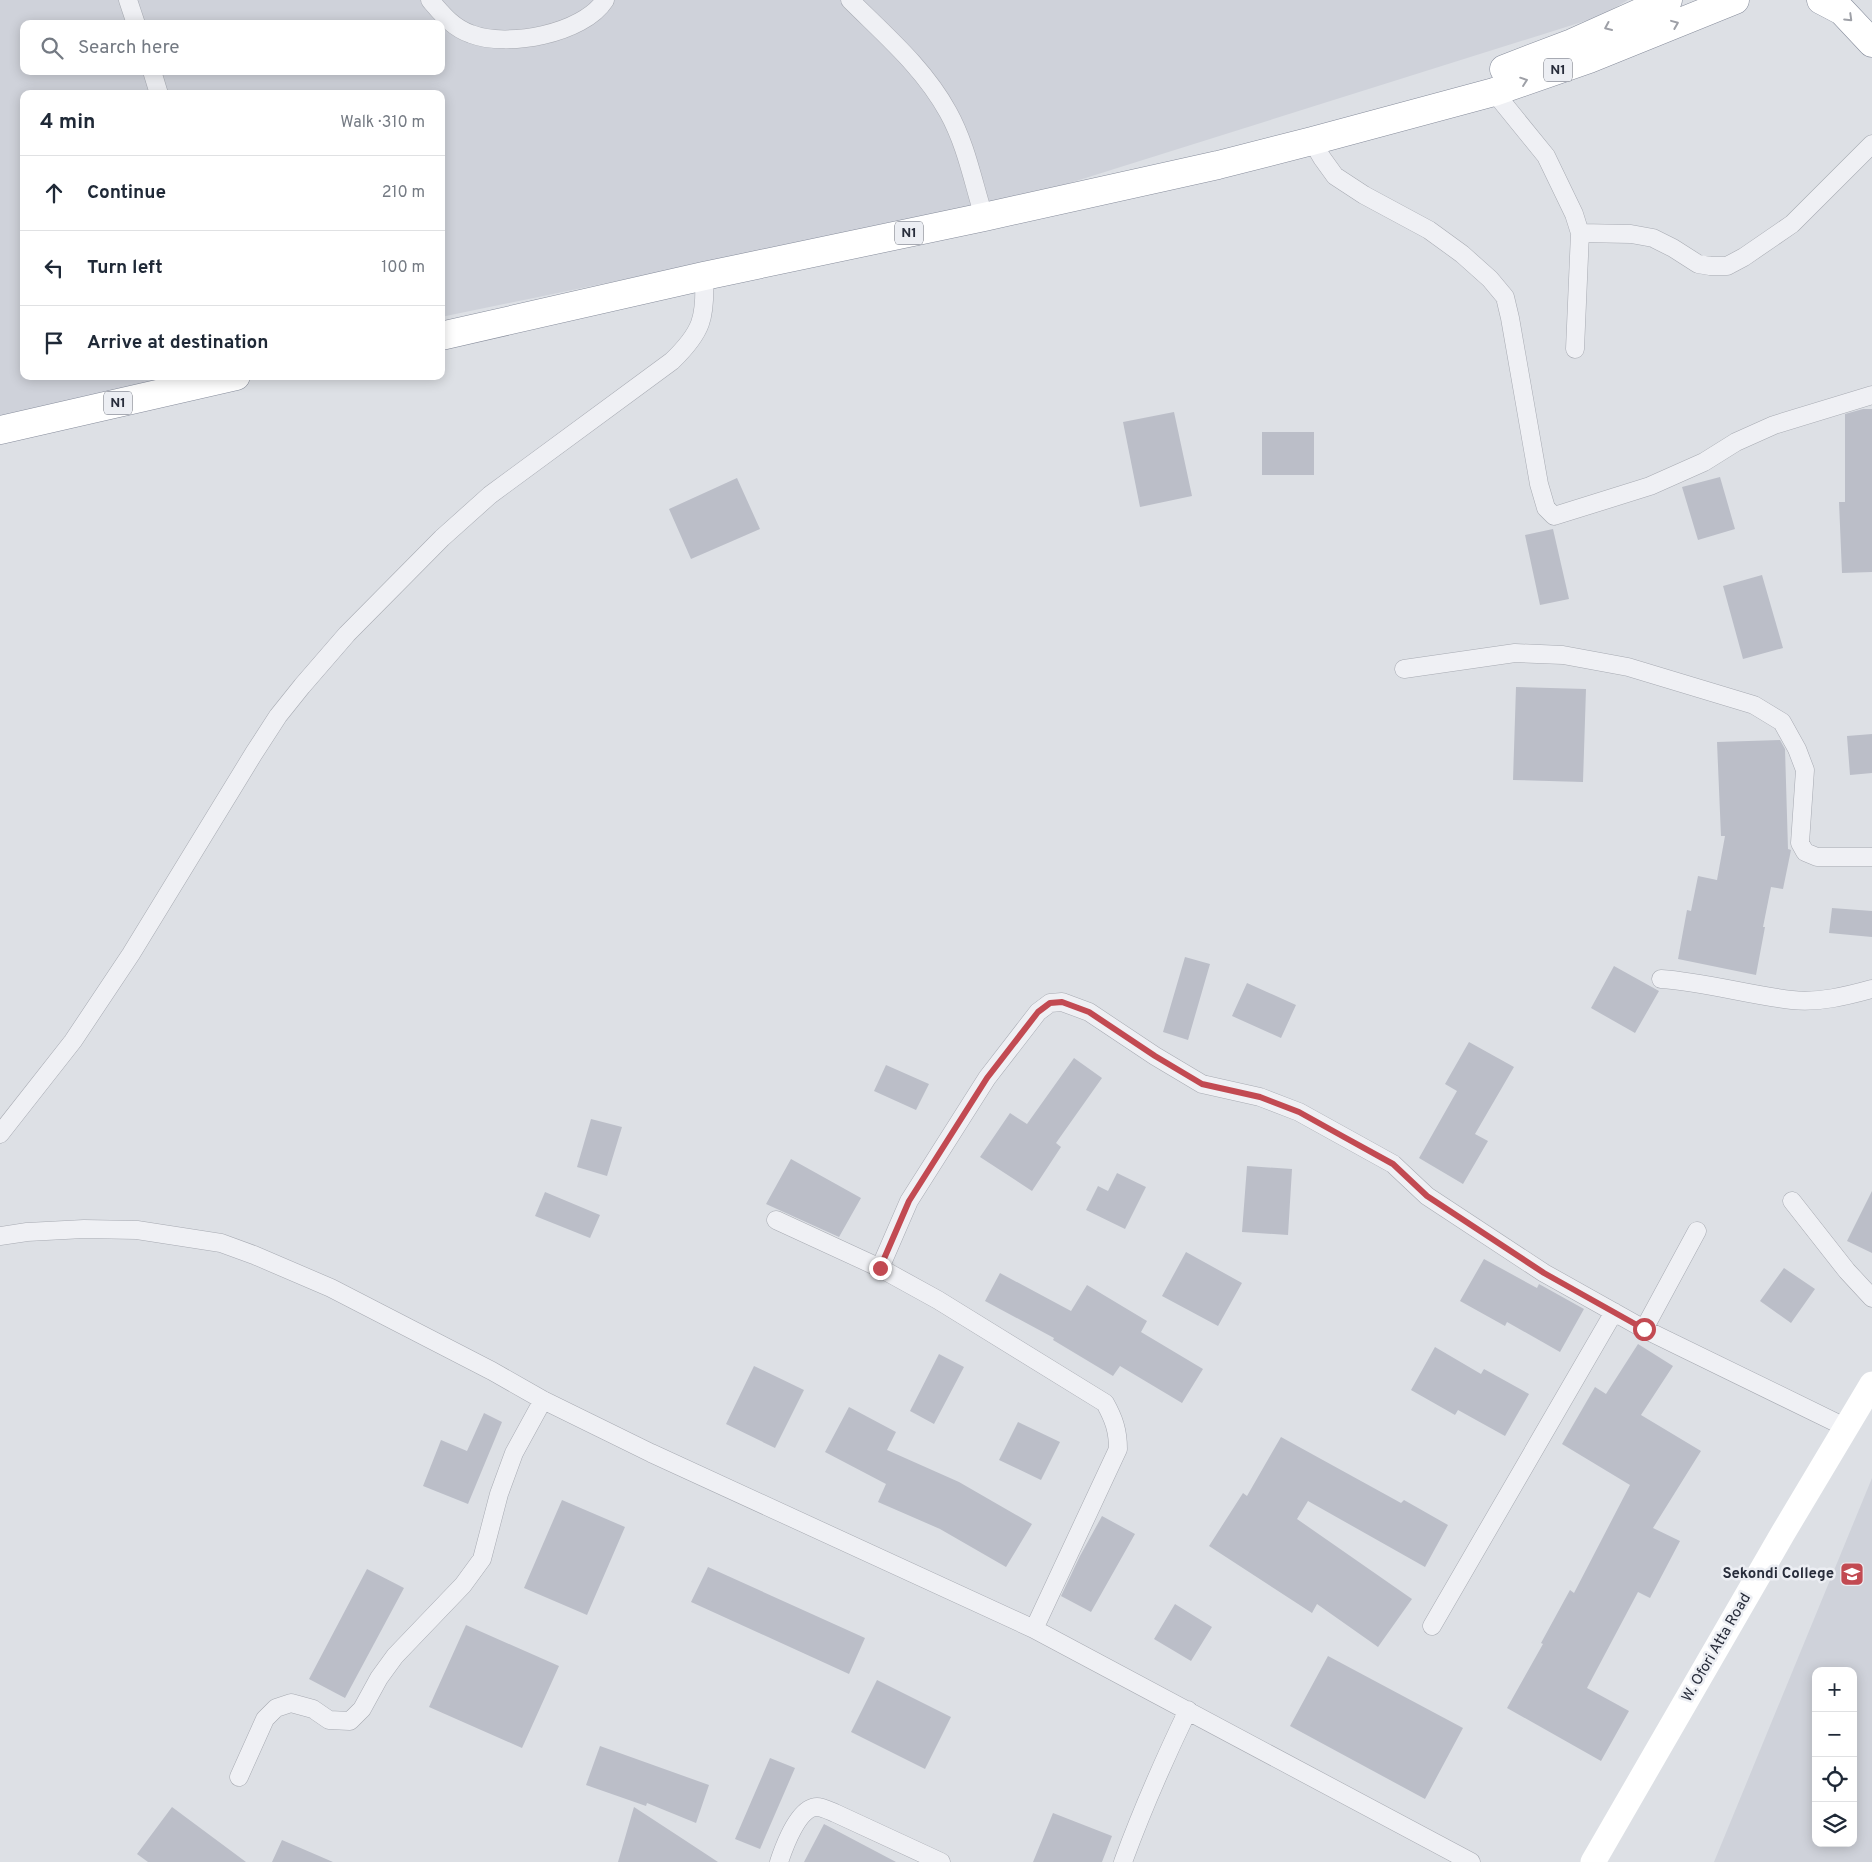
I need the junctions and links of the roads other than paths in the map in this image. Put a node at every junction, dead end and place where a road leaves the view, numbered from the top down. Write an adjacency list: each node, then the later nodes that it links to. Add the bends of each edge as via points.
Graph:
1 (128, 0): 8 (street)
2 (430, 0): 3 (street, via 457,28 497,40 529,38 553,32 587,18)
3 (605, 0)
4 (850, 0): 16 (street, via 922,72 948,112 959,136)
5 (1668, 0): 13 (highway, N1, one-way to 13)
6 (1735, 0): 12 (highway, N1, one-way to 6)
7 (1821, 0): 9 (highway, one-way to 9, via 1842,11)
8 (135, 20)
9 (1872, 43)
10 (153, 75): 11 (street)
11 (158, 90)
12 (1494, 92): 13 (highway, N1); 17 (street, via 1546,156)
13 (1376, 123): 14 (highway, N1)
14 (1312, 141): 16 (highway, N1); 22 (street, via 1335,176 1430,230 1490,279 1505,297 1540,484 1546,508 1554,516 1650,486 1774,425)
15 (1872, 144): 17 (street, via 1792,224 1727,266 1698,264 1653,238)
16 (984, 217): 18 (highway, N1)
17 (1580, 233): 20 (street)
18 (704, 276): 19 (highway, N1); 28 (street, via 704,314 686,347 442,538 347,634 302,686 254,752 74,1041)
19 (445, 335)
20 (1575, 349)
21 (219, 380): 23 (highway, N1)
22 (1872, 395)
23 (0, 430)
24 (1404, 669): 25 (street, via 1515,653 1563,655 1628,667 1754,705 1782,722 1805,770 1800,843 1805,852 1817,857)
25 (1872, 856)
26 (1661, 979): 27 (street, via 1793,1000 1856,995)
27 (1872, 989)
28 (0, 1134)
29 (1792, 1201): 34 (street)
30 (776, 1220): 33 (street)
31 (1697, 1231): 36 (street)
32 (0, 1236): 38 (street, via 84,1229 137,1230 221,1243 331,1288)
33 (880, 1268): 35 (street, via 909,1201 987,1078 1038,1012 1050,1003 1062,1002 1089,1012 1202,1084 1260,1097 1299,1112 1393,1164 1427,1196 1544,1273); 41 (street, via 955,1310 1105,1403 1113,1416 1118,1432 1118,1449)
34 (1872, 1298)
35 (1614, 1312): 36 (street); 40 (street)
36 (1644, 1329): 39 (street)
37 (1872, 1384): 39 (main road, W. Ofori Atta Road)
38 (542, 1400): 41 (street); 43 (street, via 514,1452 482,1559 463,1585 395,1656 362,1709 350,1721 329,1720 313,1709 291,1703 276,1708 265,1719)
39 (1847, 1428): 48 (main road, W. Ofori Atta Road)
40 (1432, 1626)
41 (1034, 1628): 42 (street)
42 (1188, 1710): 46 (street, via 1146,1800); 47 (street)
43 (239, 1777)
44 (779, 1862): 45 (street, via 799,1818 807,1809 818,1807)
45 (942, 1862)
46 (1123, 1862)
47 (1471, 1862)
48 (1593, 1862)

